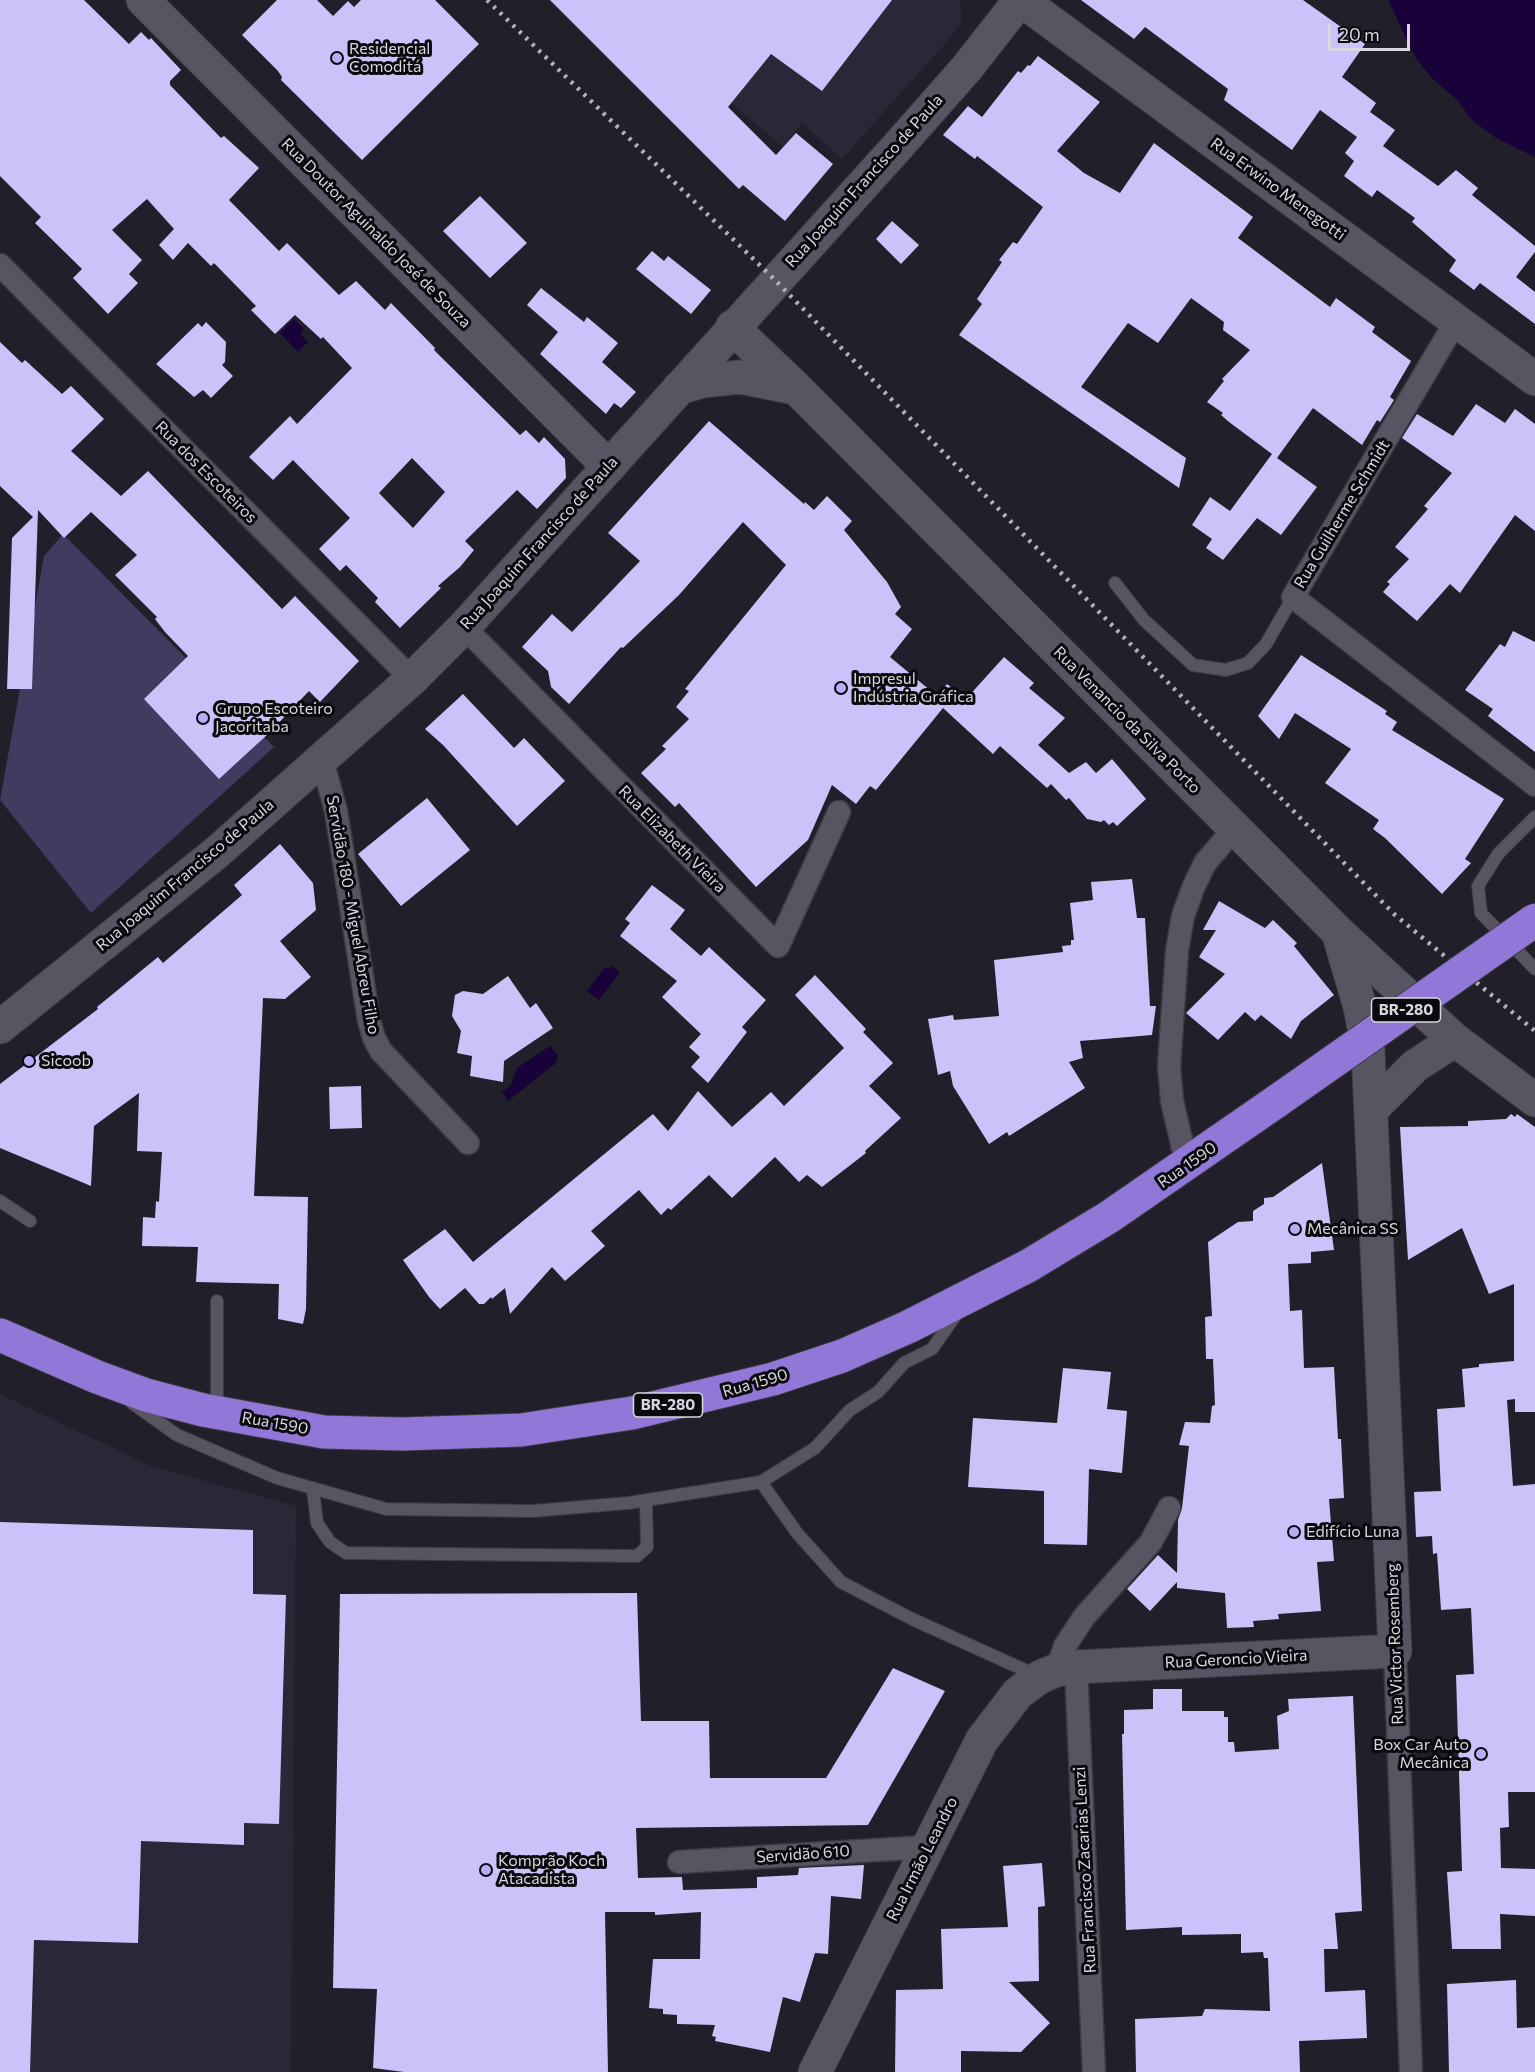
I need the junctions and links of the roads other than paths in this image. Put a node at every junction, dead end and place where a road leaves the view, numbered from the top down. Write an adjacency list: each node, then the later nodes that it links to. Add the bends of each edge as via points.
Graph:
1 (143, 0): 9 (street, Rua Doutor Aguinaldo José de Souza)
2 (1021, 0): 4 (street, Rua Erwino Menegotti); 5 (street, Rua Joaquim Francisco de Paula, via 951,86)
3 (0, 265): 13 (street, Rua dos Escoteiros)
4 (1456, 321): 6 (street, Rua Erwino Menegotti); 11 (street, Rua Guilherme Schmidt)
5 (732, 327): 7 (street, Rua Joaquim Francisco de Paula); 8 (street, Rua Venancio da Silva Porto)
6 (1535, 379)
7 (679, 388): 8 (street, via 740,376); 9 (street, Rua Joaquim Francisco de Paula)
8 (796, 388): 18 (street, Rua Venancio da Silva Porto)
9 (609, 467): 12 (street, Rua Joaquim Francisco de Paula)
10 (1115, 583): 11 (lane, via 1144,620 1193,665 1226,670 1248,663 1266,644)
11 (1293, 597): 15 (street, Rua Guilherme Schmidt)
12 (464, 627): 13 (street, Rua Joaquim Francisco de Paula); 16 (street, Rua Elizabeth Vieira, via 778,946)
13 (412, 679): 14 (street, Rua Joaquim Francisco de Paula)
14 (322, 760): 22 (street, Rua Joaquim Francisco de Paula, via 216,853); 26 (street, Servidão 180 - Miguel Abreu Filho, via 336,811 374,1038 381,1051)
15 (1535, 785)
16 (839, 812)
17 (1535, 817): 21 (lane, via 1498,854 1478,886 1481,913)
18 (1235, 828): 20 (street, Rua Venancio da Silva Porto); 27 (street, via 1205,863 1183,916 1177,951 1169,1065 1172,1101)
19 (1535, 920): 27 (highway, Rua 1590 / BR-280, bridge)
20 (1338, 932): 23 (street, Rua Venancio da Silva Porto); 25 (street, Rua Victor Rosemberg, via 1364,1028)
21 (1535, 969)
22 (0, 1028)
23 (1455, 1040): 24 (street, Rua Venancio da Silva Porto); 25 (street, via 1415,1066)
24 (1535, 1100)
25 (1373, 1108): 39 (street, Rua Victor Rosemberg)
26 (468, 1143)
27 (1187, 1165): 30 (highway, Rua 1590 / BR-280, via 1109,1217)
28 (0, 1201): 29 (lane)
29 (30, 1221)
30 (969, 1297): 34 (highway, Rua 1590 / BR-280, via 908,1328 783,1376 709,1397 578,1423 521,1430 391,1434 324,1432); 35 (lane, via 932,1349 904,1363 878,1392 850,1410 815,1448)
31 (217, 1301): 34 (lane)
32 (0, 1335): 33 (highway, Rua 1590 / BR-280)
33 (97, 1377): 34 (highway, Rua 1590 / BR-280, via 146,1395); 36 (lane, via 177,1435)
34 (218, 1413)
35 (760, 1482): 37 (lane); 40 (lane, via 797,1533 841,1582 912,1619)
36 (313, 1490): 37 (lane, via 386,1509 533,1511); 37 (lane, via 317,1522 330,1542 346,1553 637,1556 647,1547)
37 (646, 1500)
38 (1169, 1508): 40 (street, Rua Irmão Leandro, via 1151,1542 1073,1633)
39 (1395, 1651): 40 (street, Rua Geroncio Vieira); 45 (street, Rua Victor Rosemberg)
40 (1057, 1671): 41 (street, Rua Irmão Leandro, via 1018,1693 982,1740); 44 (street, Rua Francisco Zacarias Lenzi)
41 (927, 1847): 42 (street, Servidão 610); 43 (street, Rua Irmão Leandro)
42 (679, 1862)
43 (815, 2072)
44 (1094, 2072)
45 (1411, 2072)

